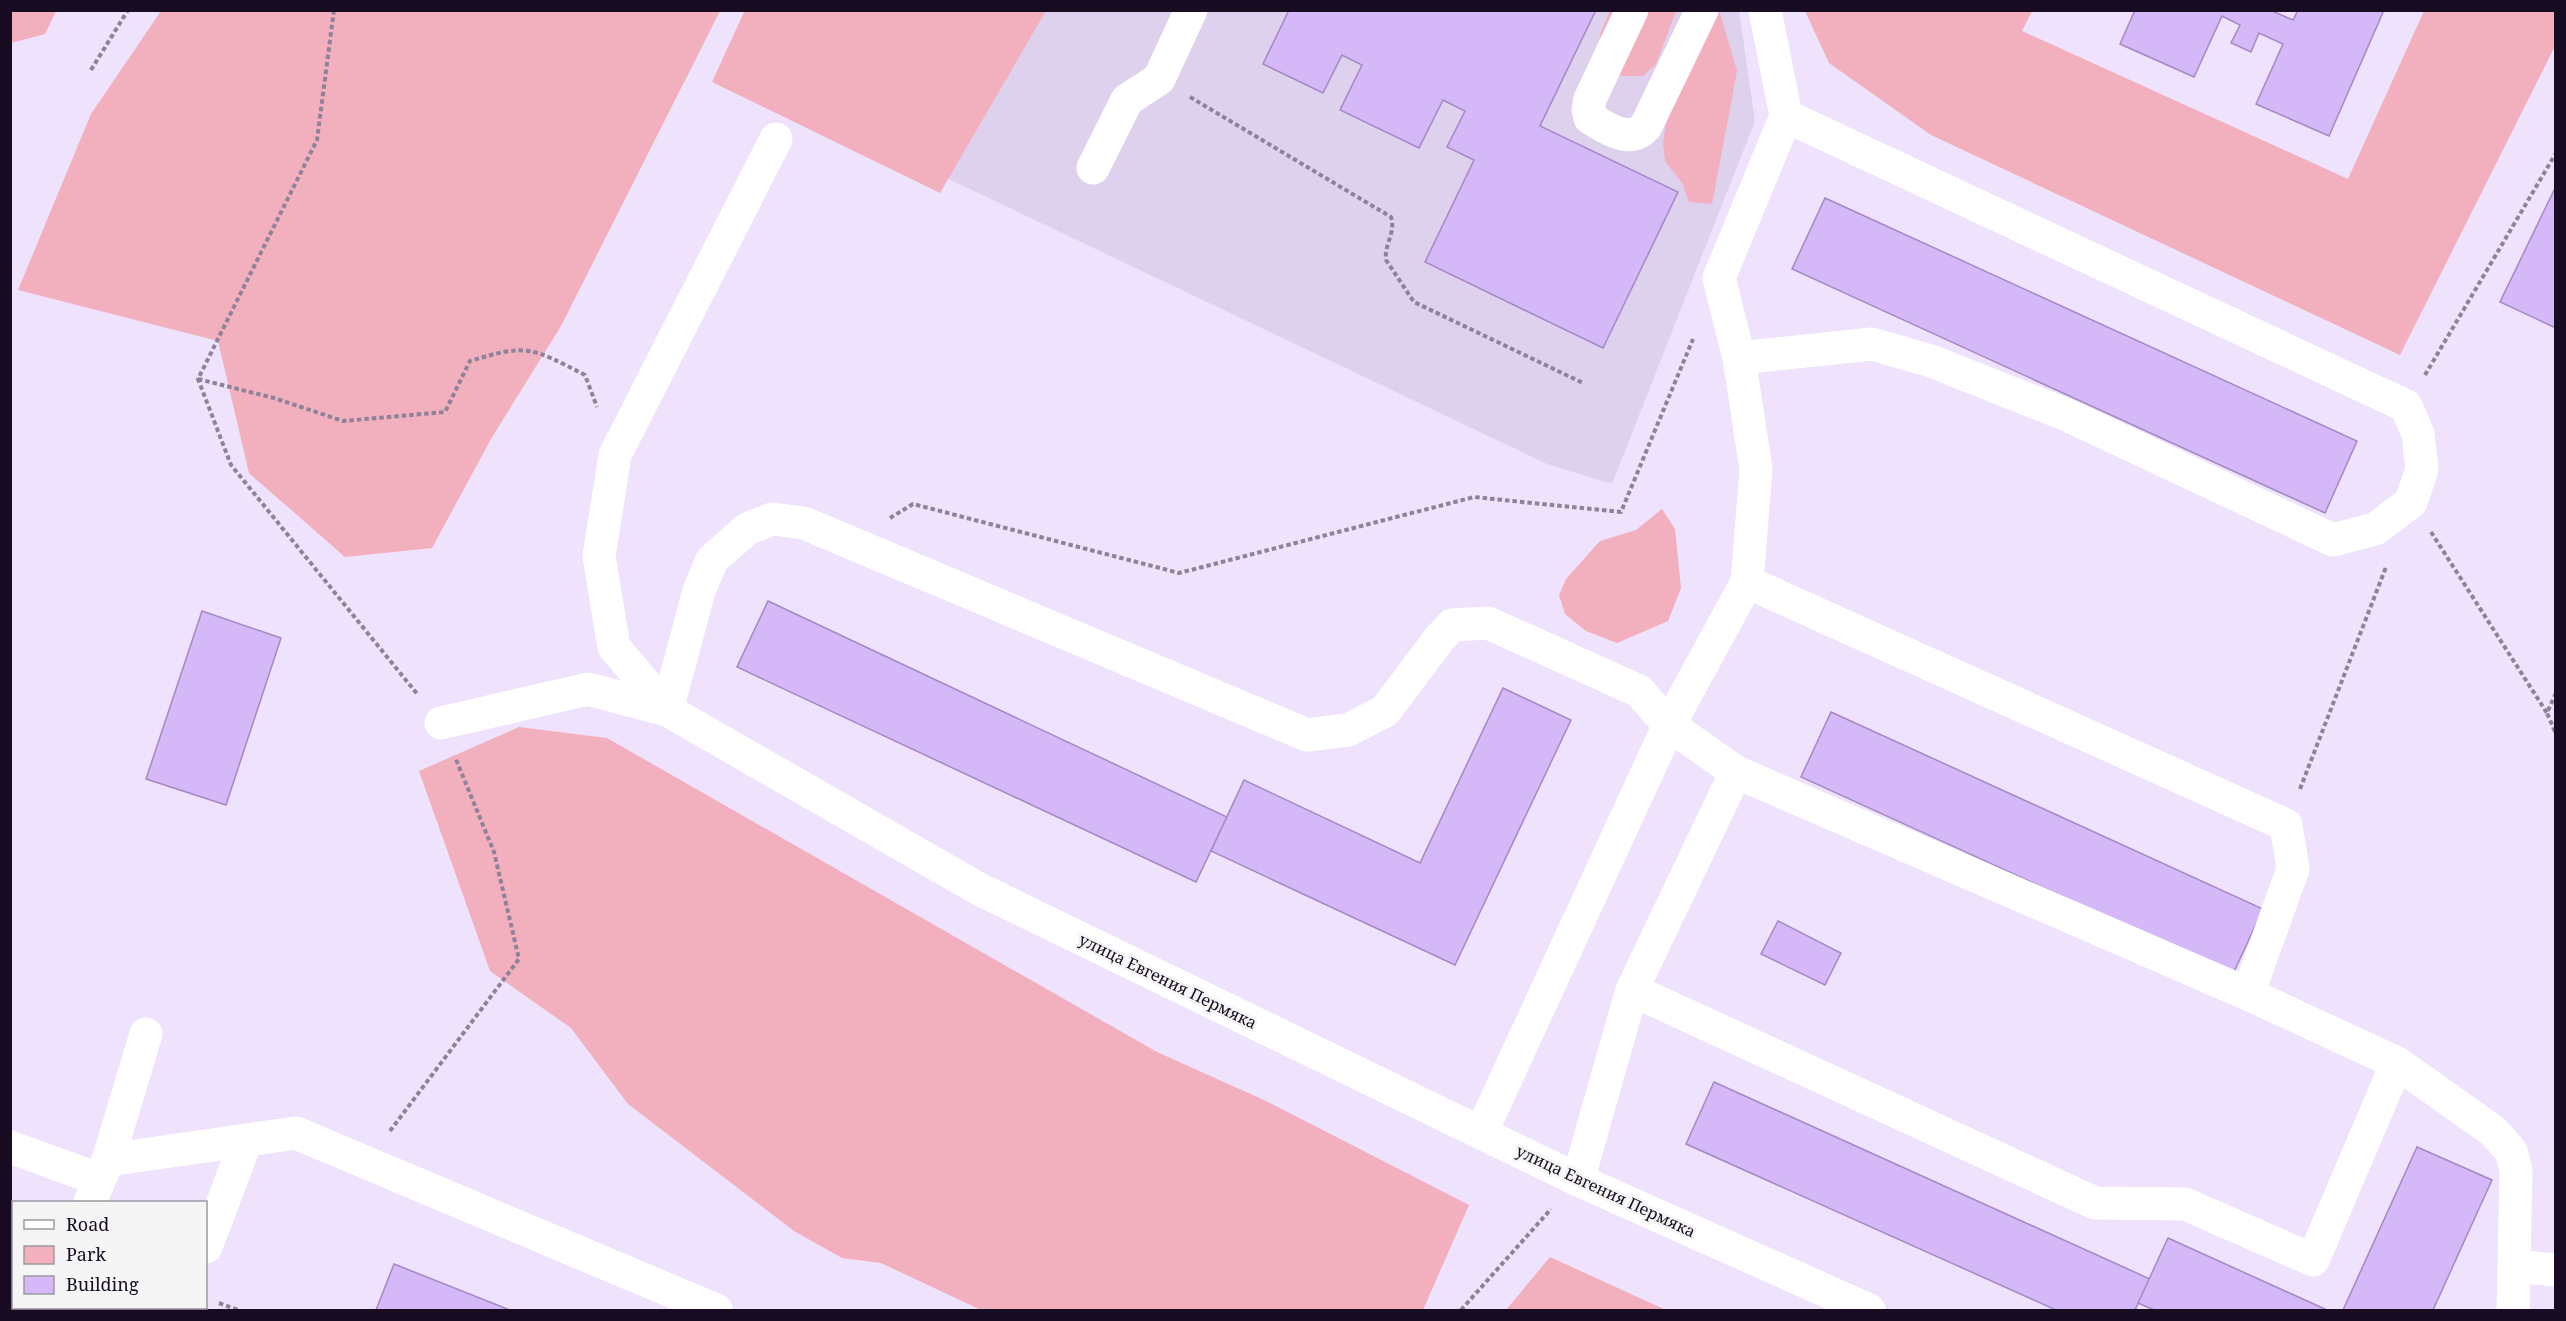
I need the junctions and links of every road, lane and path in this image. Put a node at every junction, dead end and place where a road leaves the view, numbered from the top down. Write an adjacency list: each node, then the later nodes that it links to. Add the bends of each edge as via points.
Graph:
1 (128, 10): 7 (path)
2 (334, 10): 15 (path, via 317,140)
3 (1191, 10): 8 (street)
4 (1632, 10): 5 (street, via 1588,110 1590,118 1600,124 1630,135 1640,133 1646,126)
5 (1702, 10)
6 (1766, 10): 9 (street)
7 (91, 70)
8 (1158, 78): 12 (street, via 1127,100); 16 (path, via 1391,218 1386,260 1414,302)
9 (1786, 116): 14 (street, via 1719,278); 17 (street)
10 (776, 139): 18 (street)
11 (2556, 153): 17 (path)
12 (1093, 168)
13 (1697, 331): 20 (path, via 1621,512 1474,497 1179,573 913,504)
14 (1739, 358): 19 (street, via 1872,344 1931,361 2067,415 2332,540 2375,528); 22 (street, via 1756,469)
15 (198, 378): 18 (path, via 343,421 445,412 470,361 504,350 527,349 585,375); 26 (path, via 231,465)
16 (1583, 383)
17 (2406, 406): 19 (street, via 2418,434 2422,469)
18 (615, 455): 24 (street, via 599,556 614,647)
19 (2411, 502): 25 (path)
20 (850, 542): 24 (street, via 804,523 772,519 747,528 712,560 699,591); 27 (street, via 1307,735 1348,730 1385,711 1452,625 1488,623 1639,691)
21 (2389, 557): 30 (path)
22 (1747, 582): 27 (street); 30 (street)
23 (2556, 693): 25 (path)
24 (667, 710): 26 (street, via 588,689); 35 (street, улица Евгения Пермяка, via 979,889)
25 (2547, 713): 28 (path)
26 (441, 723): 38 (path, via 494,852 519,959)
27 (1669, 725): 29 (street); 35 (street)
28 (2556, 734)
29 (1736, 772): 31 (street); 32 (street)
30 (2286, 825): 32 (street, via 2293,869)
31 (1632, 990): 34 (street, via 2096,1203 2184,1204 2313,1260); 39 (street)
32 (2248, 994): 34 (street)
33 (146, 1034): 40 (street)
34 (2397, 1063): 42 (street, via 2493,1131 2511,1151 2516,1171)
35 (1481, 1133): 39 (street, улица Евгения Пермяка)
36 (246, 1141): 38 (street, via 296,1133); 40 (street); 41 (street)
37 (10, 1147): 40 (street)
38 (366, 1163): 44 (street)
39 (1578, 1180): 45 (path); 46 (street, улица Евгения Пермяка)
40 (99, 1181)
41 (207, 1244)
42 (2514, 1266): 43 (street); 47 (street)
43 (2556, 1270)
44 (716, 1311)
45 (1461, 1311)
46 (1869, 1311)
47 (2513, 1311)

